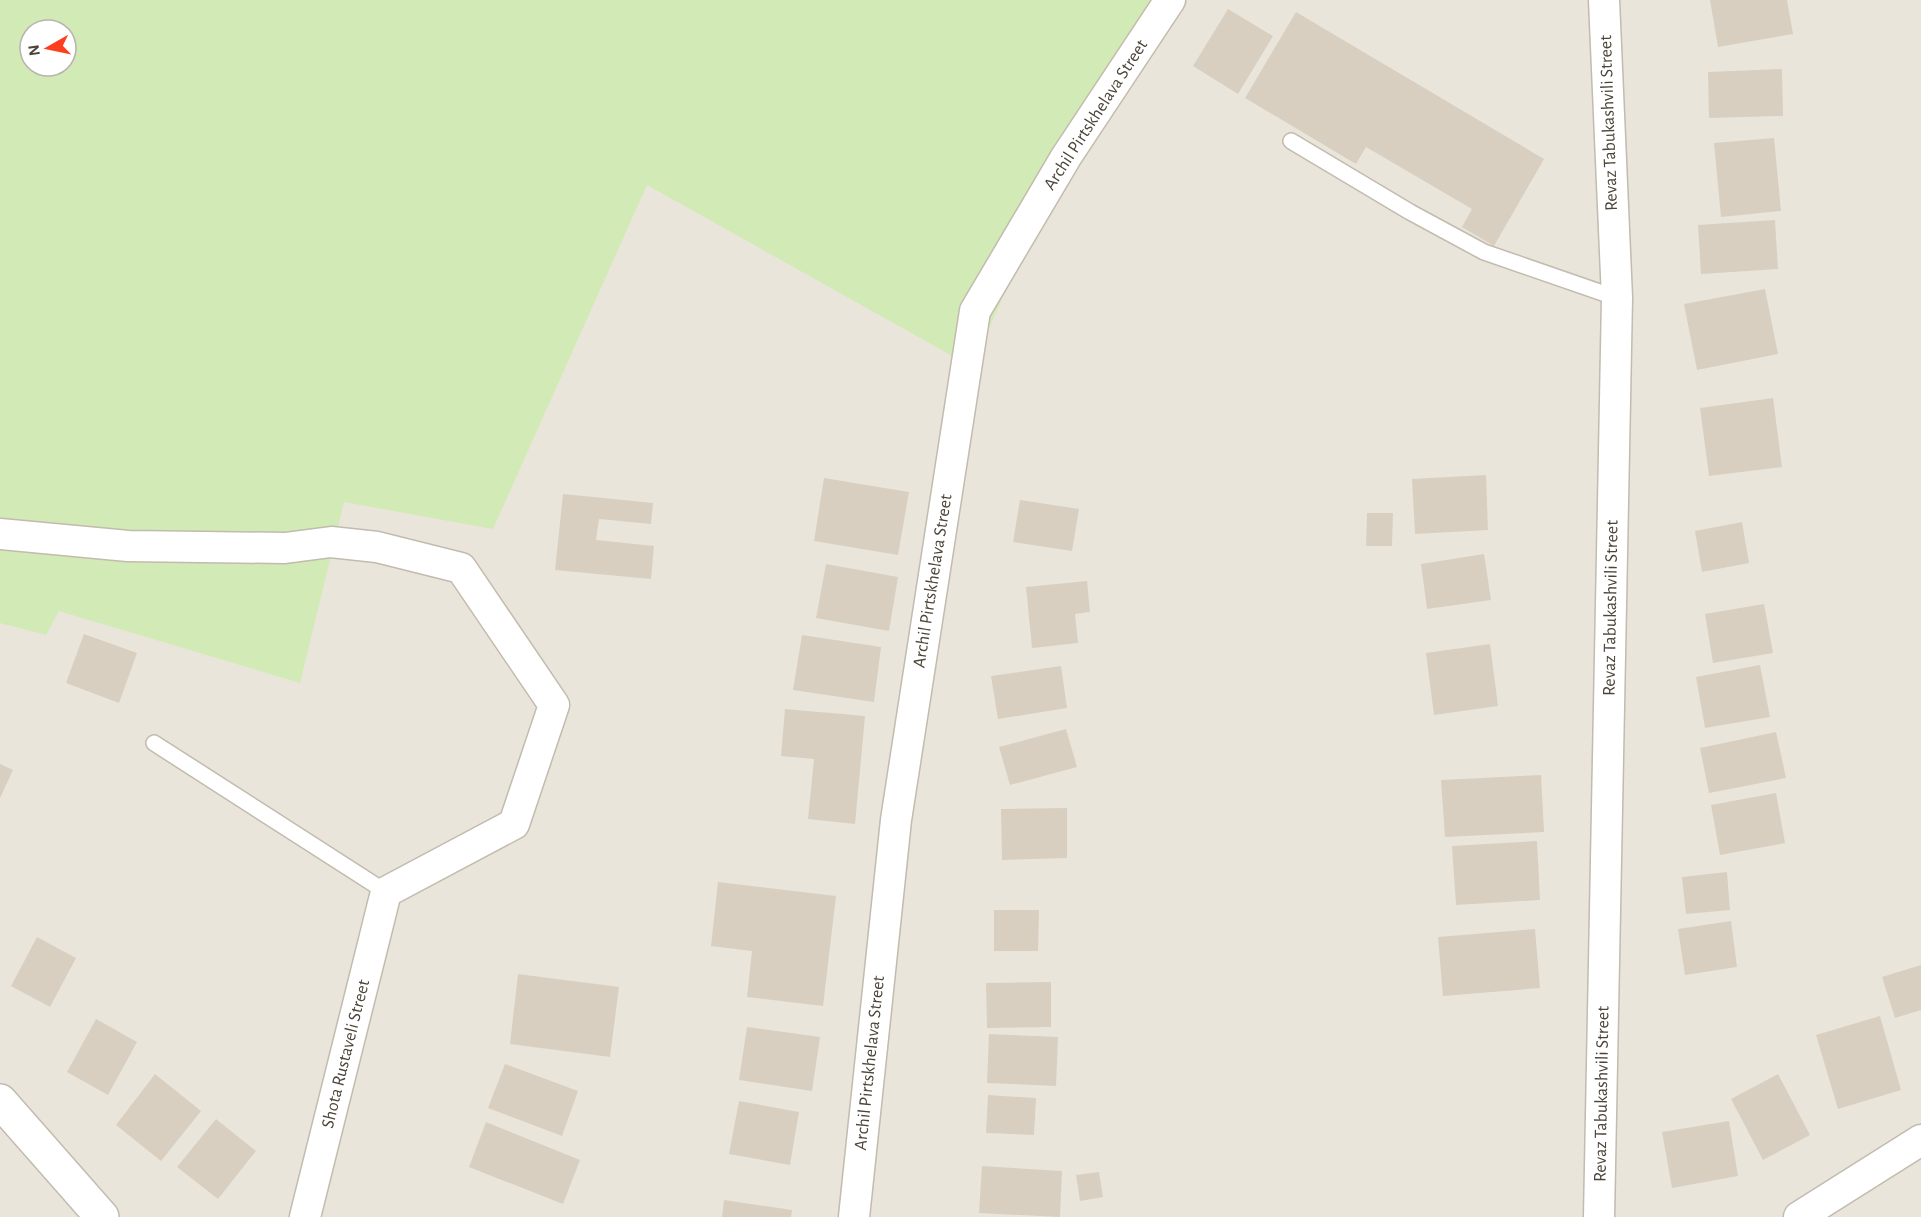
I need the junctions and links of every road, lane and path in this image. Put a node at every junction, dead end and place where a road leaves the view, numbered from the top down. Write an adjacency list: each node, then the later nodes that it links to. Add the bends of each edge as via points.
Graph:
1 (1170, 0): 12 (street, Archil Pirtskhelava Street, via 1066,157 975,311 896,820)
2 (1604, 0): 4 (street, Revaz Tabukashvili Street)
3 (1292, 141): 4 (lane, via 1484,252)
4 (1617, 298): 13 (street, Revaz Tabukashvili Street)
5 (0, 534): 7 (street, via 128,546 285,548 331,542 377,547 461,568 554,705 514,824)
6 (154, 743): 7 (lane)
7 (386, 891): 11 (street, Shota Rustaveli Street)
8 (0, 1101): 10 (street)
9 (1921, 1140): 14 (street)
10 (102, 1217)
11 (305, 1217)
12 (854, 1217)
13 (1599, 1217)
14 (1799, 1217)

